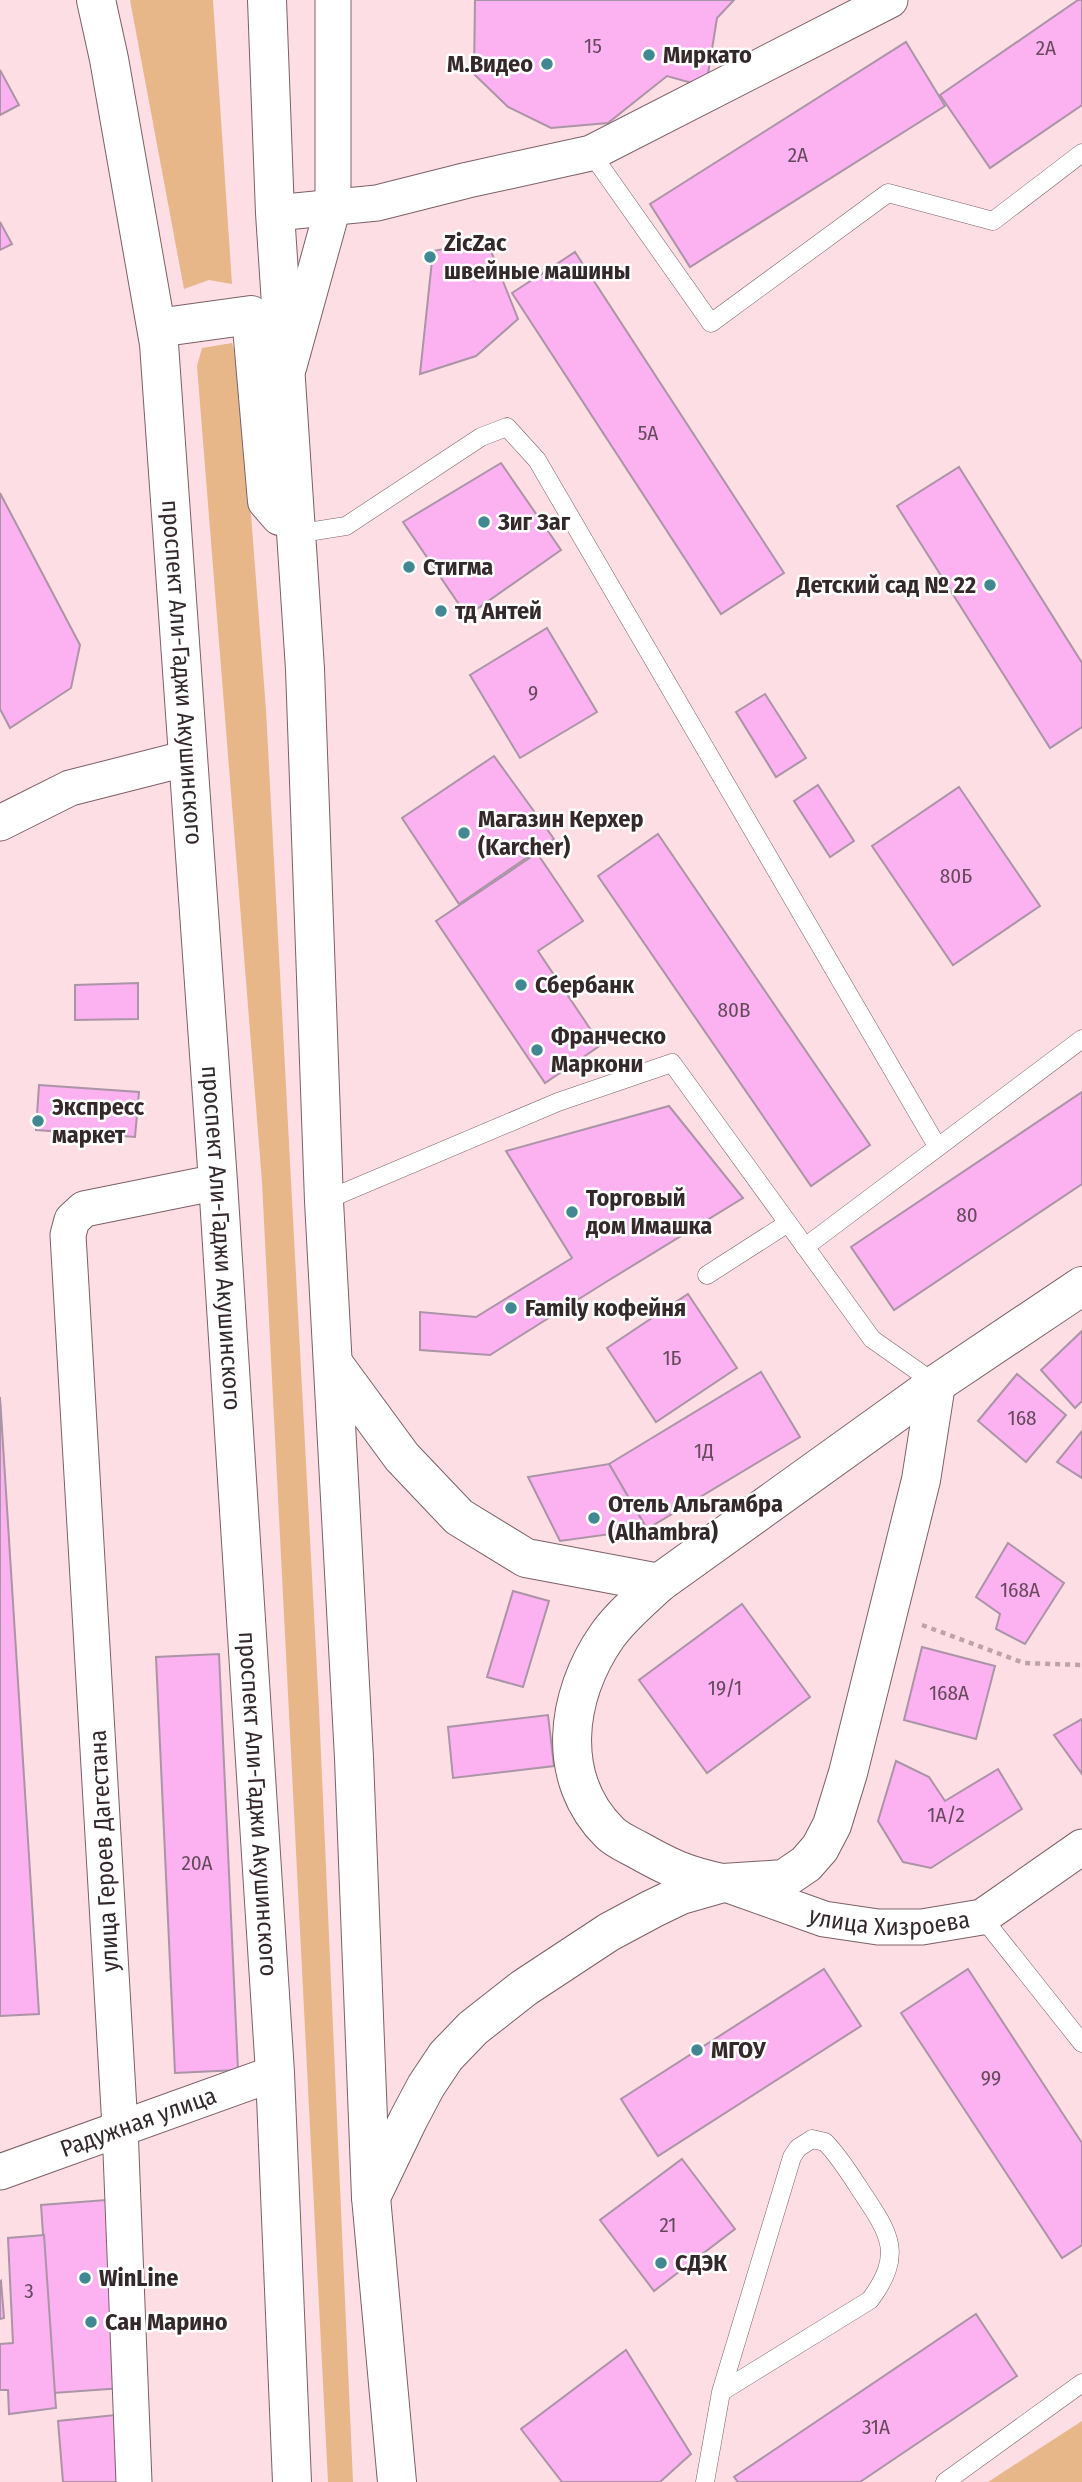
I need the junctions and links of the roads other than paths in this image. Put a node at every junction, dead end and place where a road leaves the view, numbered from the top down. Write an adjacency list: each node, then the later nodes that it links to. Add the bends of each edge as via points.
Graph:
1 (96, 0): 9 (main road, проспект Али-Гаджи Акушинского)
2 (267, 0): 8 (main road)
3 (333, 0): 7 (street)
4 (890, 0): 5 (street)
5 (591, 153): 6 (lane, via 711,323 888,192 993,221); 7 (street, via 377,203)
6 (1082, 153)
7 (333, 207): 8 (street); 10 (street)
8 (275, 213): 10 (main road)
9 (157, 328): 11 (main road, via 251,315 267,501); 12 (main road, проспект Али-Гаджи Акушинского)
10 (286, 376): 11 (main road)
11 (295, 534): 15 (lane, via 346,526 481,437 507,427 537,460); 17 (main road, via 305,669)
12 (188, 758): 13 (street, via 70,788); 16 (main road, проспект Али-Гаджи Акушинского)
13 (0, 823)
14 (1082, 1039): 15 (lane)
15 (937, 1146): 19 (lane)
16 (218, 1182): 29 (main road, проспект Али-Гаджи Акушинского); 30 (street, улица Героев Дагестана, via 84,1209 72,1220 68,1236)
17 (324, 1201): 18 (lane, via 558,1102 672,1063); 22 (main road)
18 (788, 1223): 19 (lane); 20 (lane)
19 (805, 1247): 23 (lane, via 872,1339)
20 (706, 1275)
21 (1082, 1286): 23 (main road)
22 (333, 1363): 24 (main road, via 402,1457 459,1517 526,1558); 32 (main road)
23 (936, 1384): 24 (main road); 26 (main road, via 921,1480 832,1825 806,1864 784,1879)
24 (659, 1583): 26 (main road, via 607,1635 588,1667 576,1701 572,1764 592,1813 612,1836 669,1868)
25 (1082, 1847): 27 (street, улица Хизроева)
26 (723, 1883): 27 (street, улица Хизроева, via 824,1919 878,1927 922,1927); 32 (main road, via 681,1895 609,1932 473,2028 426,2086)
27 (982, 1917): 28 (lane)
28 (1082, 2043)
29 (275, 2073): 30 (street, Радужная улица); 36 (main road, проспект Али-Гаджи Акушинского)
30 (120, 2127): 31 (street, Радужная улица); 35 (street, улица Героев Дагестана)
31 (0, 2172)
32 (372, 2197): 37 (main road)
33 (1082, 2383): 39 (lane)
34 (721, 2392): 34 (lane, via 870,2300 885,2280 890,2241 881,2220 825,2142 812,2139 792,2157); 38 (lane)
35 (134, 2482)
36 (292, 2482)
37 (397, 2482)
38 (705, 2482)
39 (945, 2482)

